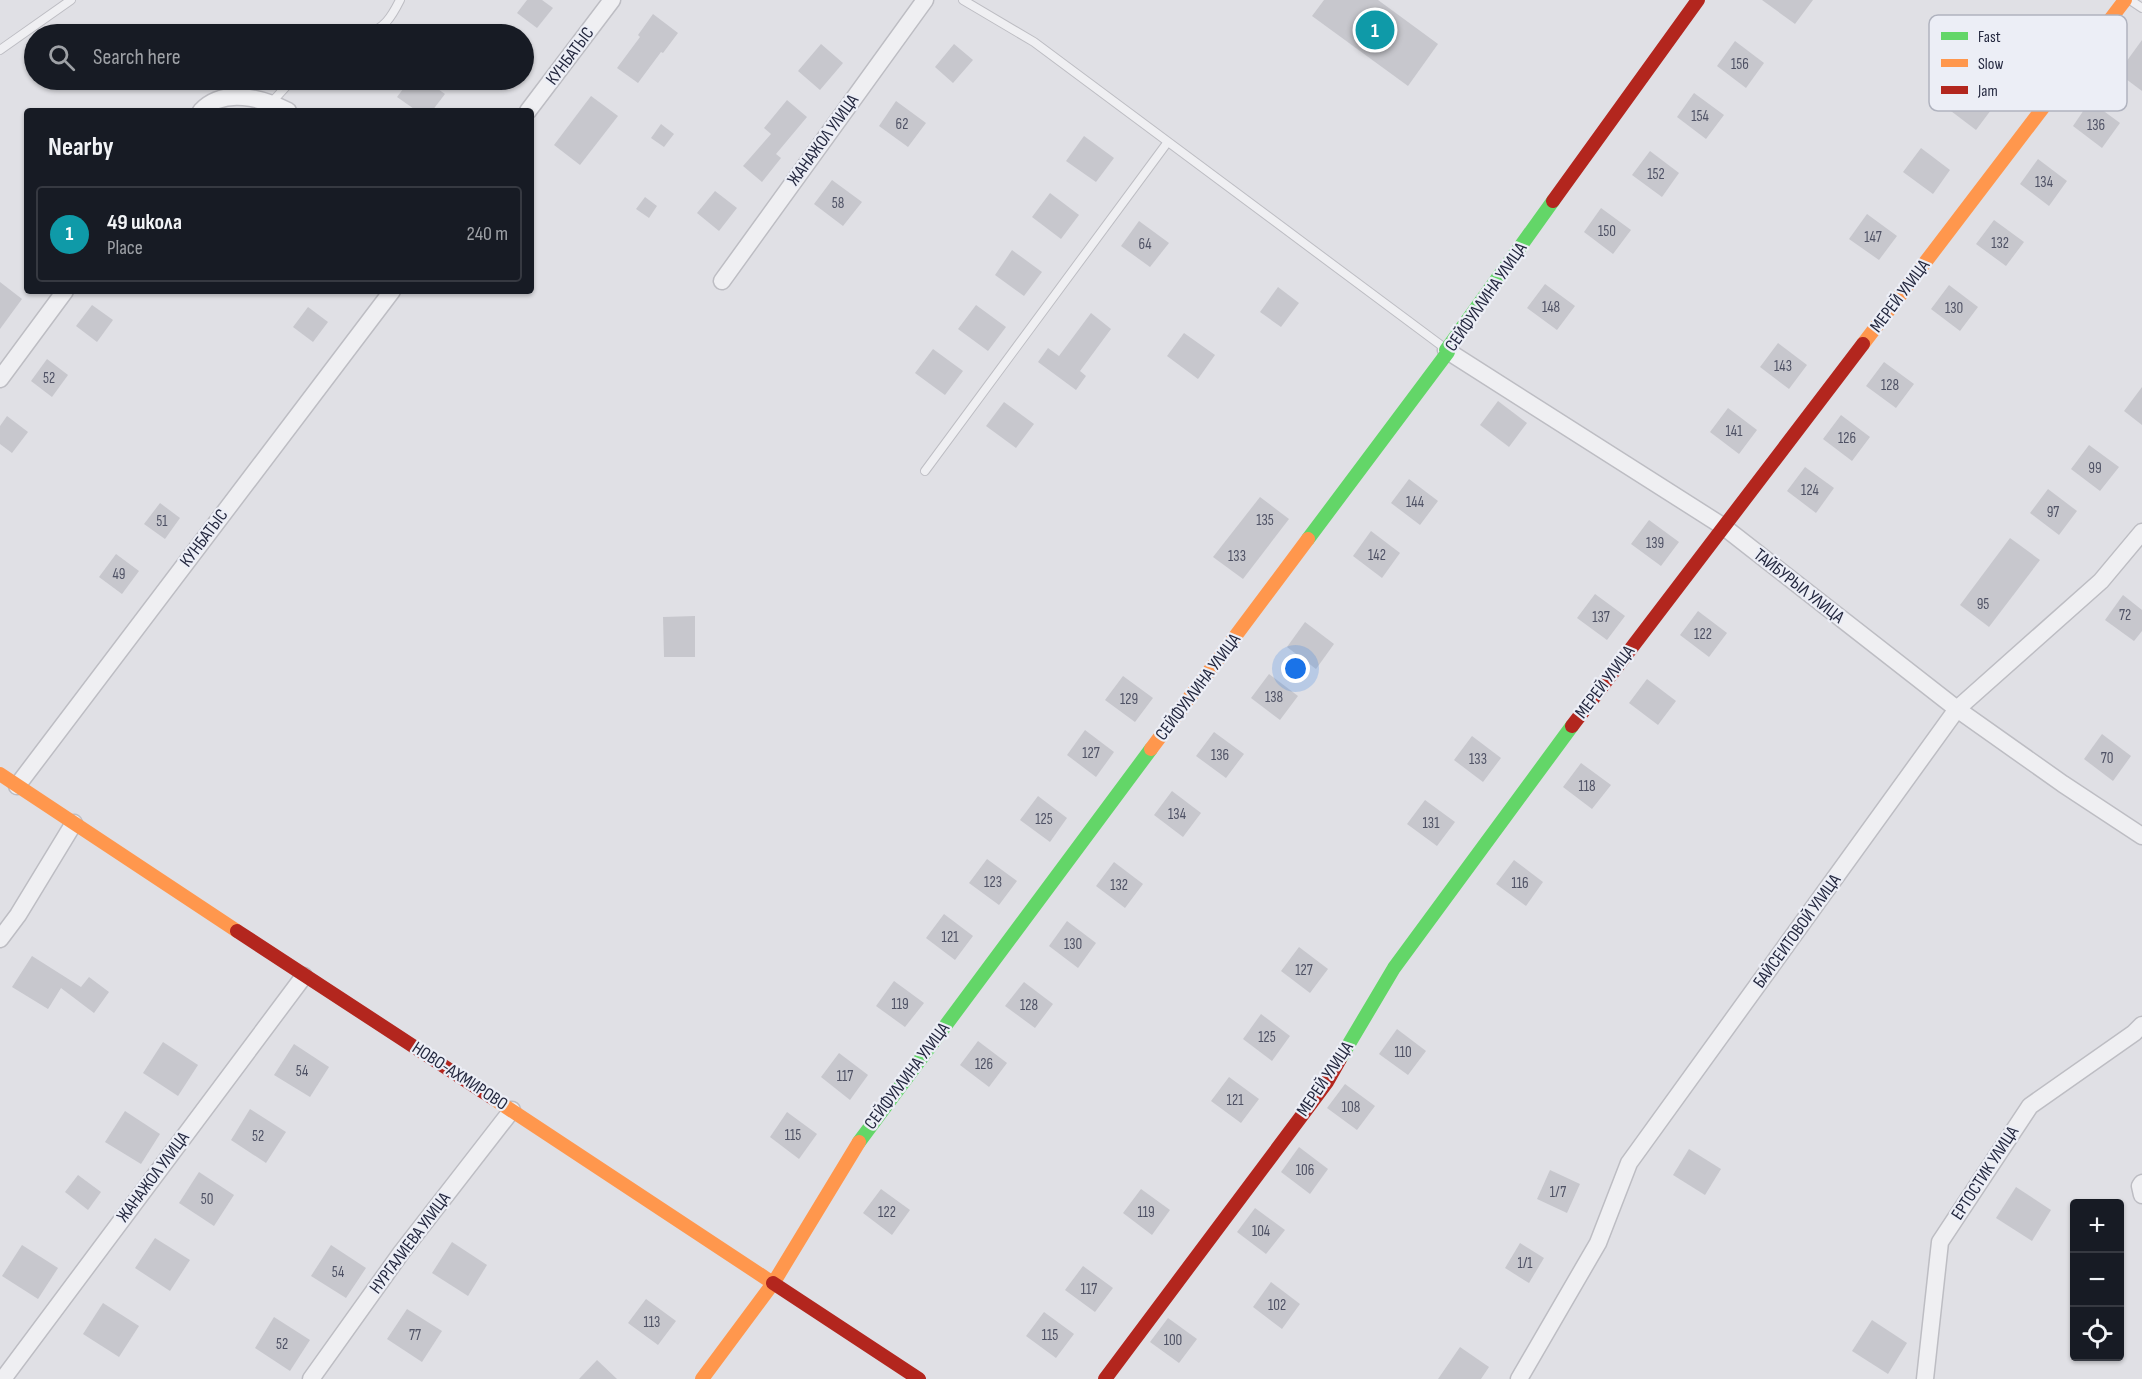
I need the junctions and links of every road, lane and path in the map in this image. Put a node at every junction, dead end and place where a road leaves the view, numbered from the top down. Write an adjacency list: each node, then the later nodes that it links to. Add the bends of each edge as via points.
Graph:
1 (71, 0): 11 (lane)
2 (400, 0): 12 (lane)
3 (612, 0): 19 (street, КУНБАТЫС)
4 (925, 0): 22 (street, ЖАНАЖОЛ УЛИЦА)
5 (963, 0): 21 (lane, via 1034,42)
6 (1698, 0): 25 (street, СЕЙФУЛЛИНА УЛИЦА)
7 (2126, 0): 10 (street, МЕРЕЙ УЛИЦА)
8 (2130, 0): 9 (lane)
9 (2142, 8)
10 (2115, 15)
11 (37, 24)
12 (385, 24)
13 (24, 33): 14 (lane)
14 (0, 50)
15 (283, 90): 16 (lane)
16 (271, 103): 17 (street, via 247,97 224,98); 18 (street)
17 (204, 108)
18 (282, 108)
19 (530, 108)
20 (2041, 111): 28 (street, МЕРЕЙ УЛИЦА)
21 (1167, 143): 25 (lane); 27 (lane)
22 (722, 281)
23 (63, 294): 26 (street)
24 (390, 294): 32 (street, КУНБАТЫС)
25 (1446, 350): 28 (street, ТАЙБУРЫЛ УЛИЦА); 41 (street, СЕЙФУЛЛИНА УЛИЦА, via 1323,521 866,1130)
26 (0, 379)
27 (925, 471)
28 (1724, 527): 30 (street, ТАЙБУРЫЛ УЛИЦА); 46 (street, МЕРЕЙ УЛИЦА, via 1394,968 1327,1082)
29 (2142, 531): 30 (street, БАЙСЕИТОВОЙ УЛИЦА, via 2102,581)
30 (1957, 709): 34 (street, ТАЙБУРЫЛ УЛИЦА); 47 (street, БАЙСЕИТОВОЙ УЛИЦА, via 1629,1163 1598,1243)
31 (0, 774): 32 (street, НОВО-АХМИРОВО)
32 (17, 786): 33 (street, НОВО-АХМИРОВО)
33 (74, 823): 35 (street); 36 (street, НОВО-АХМИРОВО)
34 (2142, 836)
35 (0, 939)
36 (304, 976): 38 (street, НОВО-АХМИРОВО); 42 (street, ЖАНАЖОЛ УЛИЦА)
37 (2142, 1025): 48 (street, ЕРТОСТИК УЛИЦА, via 2030,1106 1940,1242)
38 (512, 1110): 41 (street, НОВО-АХМИРОВО); 43 (street, НУРГАЛИЕВА УЛИЦА, via 401,1253)
39 (2142, 1183): 40 (street)
40 (2142, 1195)
41 (774, 1282): 44 (street, СЕЙФУЛЛИНА УЛИЦА); 45 (street, НОВО-АХМИРОВО)
42 (3, 1379)
43 (311, 1379)
44 (702, 1379)
45 (919, 1379)
46 (1105, 1379)
47 (1519, 1379)
48 (1925, 1379)

